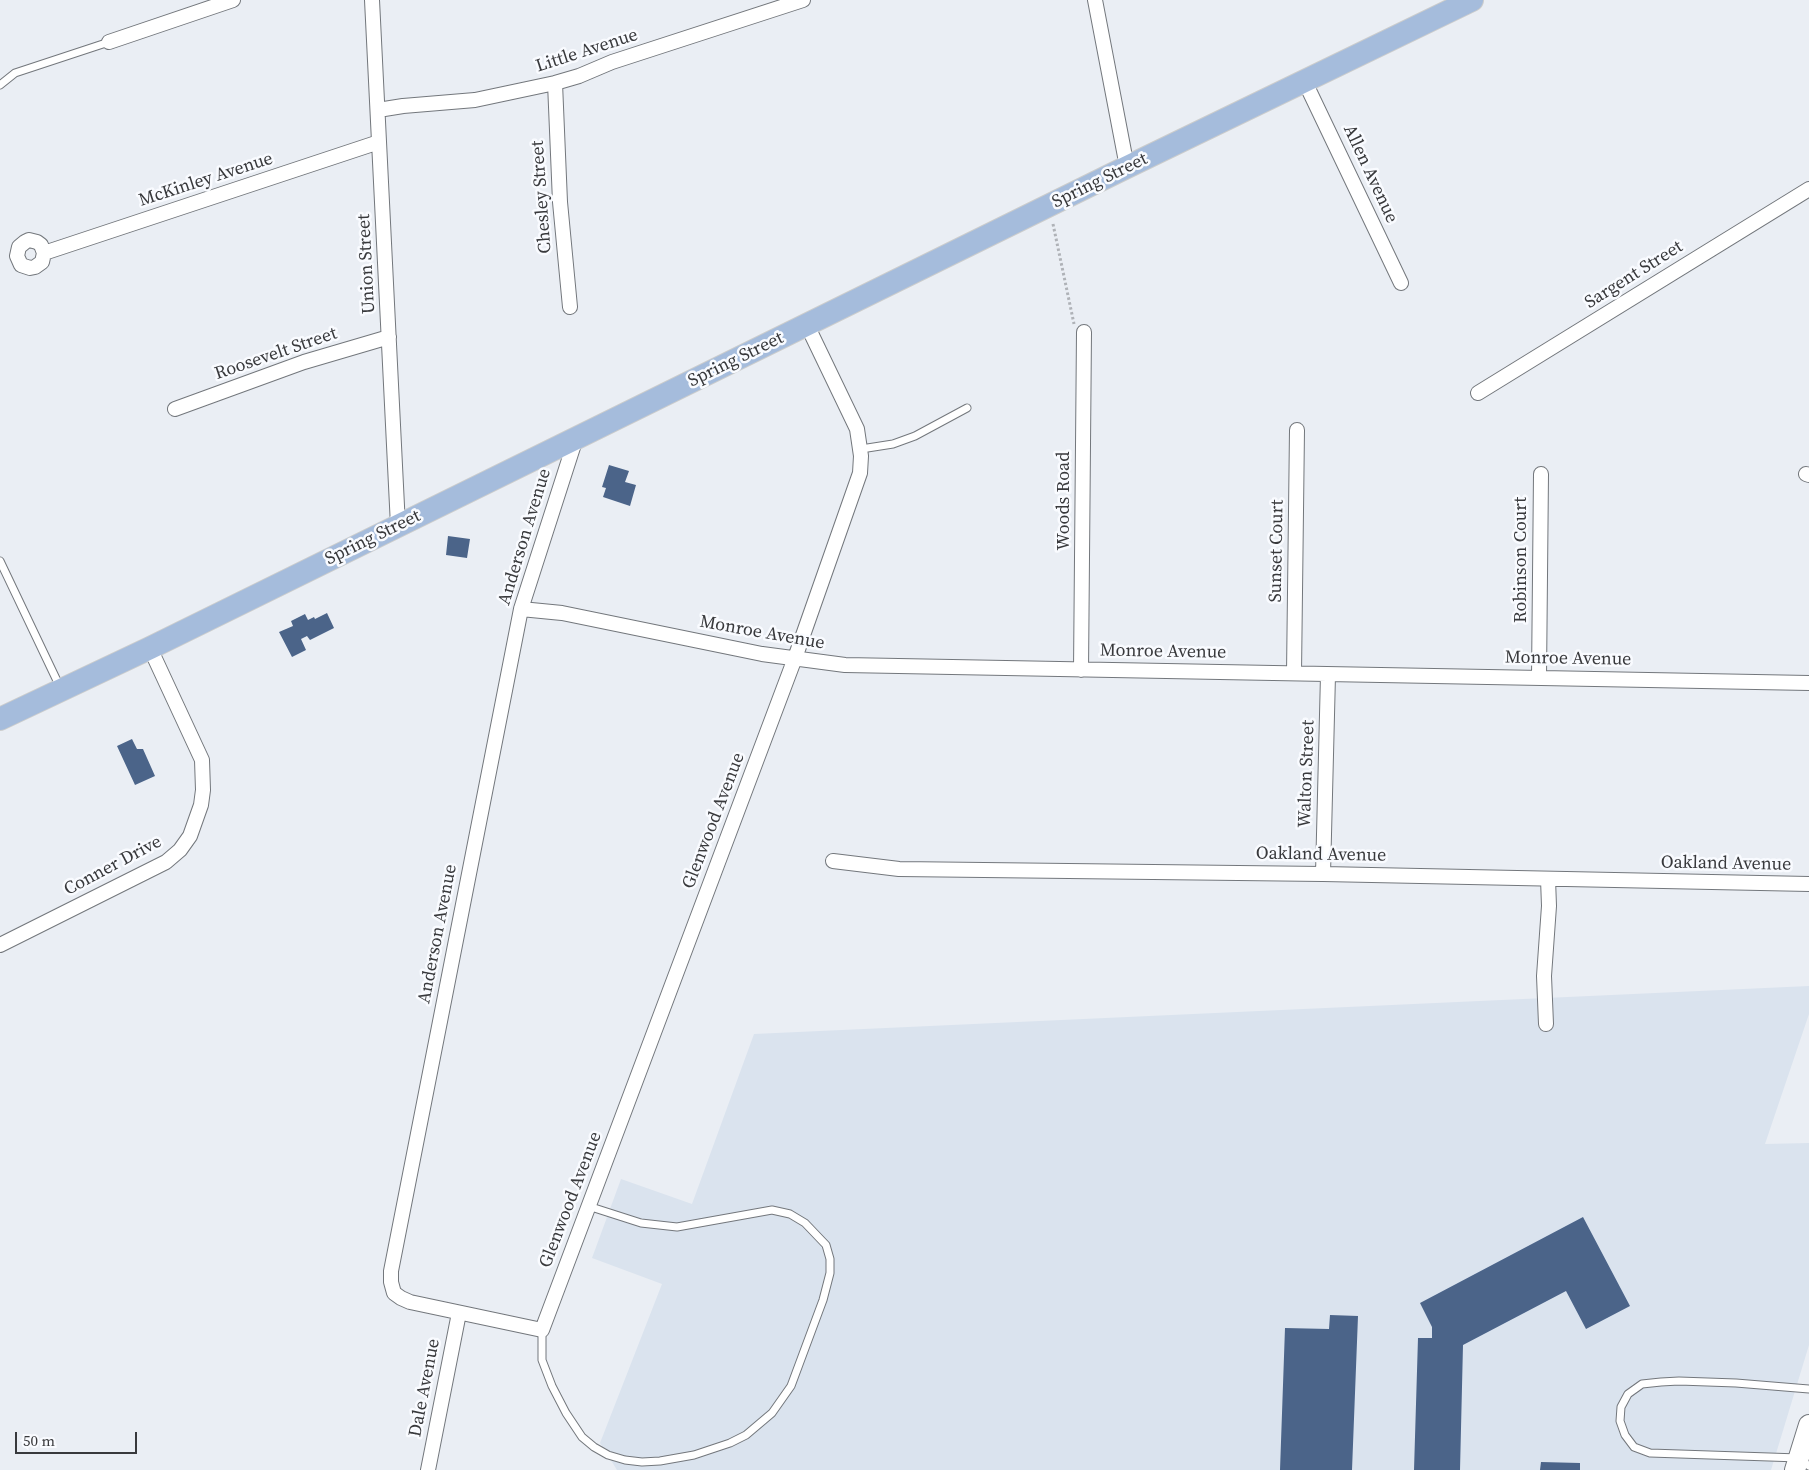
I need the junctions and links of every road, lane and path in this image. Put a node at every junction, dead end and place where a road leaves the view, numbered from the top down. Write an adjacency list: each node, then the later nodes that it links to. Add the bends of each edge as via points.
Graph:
1 (233, 0): 6 (street)
2 (372, 0): 10 (street, Union Street)
3 (803, 0): 8 (street, Little Avenue)
4 (1095, 0): 12 (street)
5 (1472, 0): 7 (main road, Spring Street)
6 (109, 42): 9 (lane, via 15,72)
7 (1305, 82): 12 (main road, Spring Street); 16 (street, Allen Avenue)
8 (555, 84): 10 (street, Little Avenue, via 475,100); 17 (street, Chesley Street, via 560,202)
9 (0, 85)
10 (378, 110): 11 (street, Union Street)
11 (379, 142): 15 (street, McKinley Avenue); 20 (street, Union Street)
12 (1127, 167): 18 (main road, Spring Street)
13 (1809, 189): 21 (street, Sargent Street)
14 (1052, 223): 19 (path, via 1075,329)
15 (44, 253)
16 (1400, 283)
17 (570, 308)
18 (807, 325): 25 (main road, Spring Street); 26 (street, Glenwood Avenue, via 857,429)
19 (1084, 332): 33 (street, Woods Road)
20 (389, 337): 23 (street, Roosevelt Street, via 304,362); 28 (street, Union Street)
21 (1478, 393)
22 (967, 408): 26 (lane, via 915,436 893,444)
23 (176, 409)
24 (1298, 430): 34 (street, Sunset Court)
25 (576, 438): 28 (main road, Spring Street); 30 (street, Anderson Avenue)
26 (861, 449): 32 (street, Glenwood Avenue, via 860,472)
27 (1541, 474): 36 (street, Robinson Court)
28 (398, 526): 31 (main road, Spring Street)
29 (0, 561): 38 (lane)
30 (521, 609): 32 (street, Monroe Avenue, via 562,613); 47 (street, Anderson Avenue, via 391,1271 394,1293 401,1298)
31 (150, 648): 38 (main road, Spring Street); 44 (street, Conner Drive, via 202,760 201,805 190,836 166,862)
32 (796, 658): 33 (street, Monroe Avenue, via 845,665); 46 (street, Glenwood Avenue)
33 (1081, 670): 34 (street, Monroe Avenue)
34 (1294, 673): 35 (street, Monroe Avenue)
35 (1328, 675): 36 (street, Monroe Avenue); 41 (street, Walton Street)
36 (1539, 677): 37 (street, Monroe Avenue)
37 (1809, 682)
38 (61, 690): 39 (main road, Spring Street)
39 (0, 719)
40 (833, 861): 41 (street, Oakland Avenue, via 899,869)
41 (1323, 874): 42 (street, Oakland Avenue)
42 (1548, 879): 43 (street, Oakland Avenue); 45 (street, via 1544,976)
43 (1809, 884)
44 (0, 946)
45 (1546, 1024)
46 (588, 1206): 48 (street, Glenwood Avenue); 48 (lane, via 640,1223 677,1227 772,1210 790,1214 805,1223 826,1245 830,1273 820,1309 791,1386 772,1413 746,1435 730,1443 694,1455 660,1461 642,1462 608,1455 582,1438 552,1386 542,1360)
47 (459, 1313): 48 (street, Anderson Avenue); 52 (street, Dale Avenue)
48 (542, 1330)
49 (1809, 1389): 51 (lane, via 1736,1383 1661,1382 1642,1384 1628,1394 1621,1407 1620,1421 1625,1435 1634,1447 1650,1453)
50 (1809, 1425): 51 (main road)
51 (1801, 1465)
52 (428, 1470)

